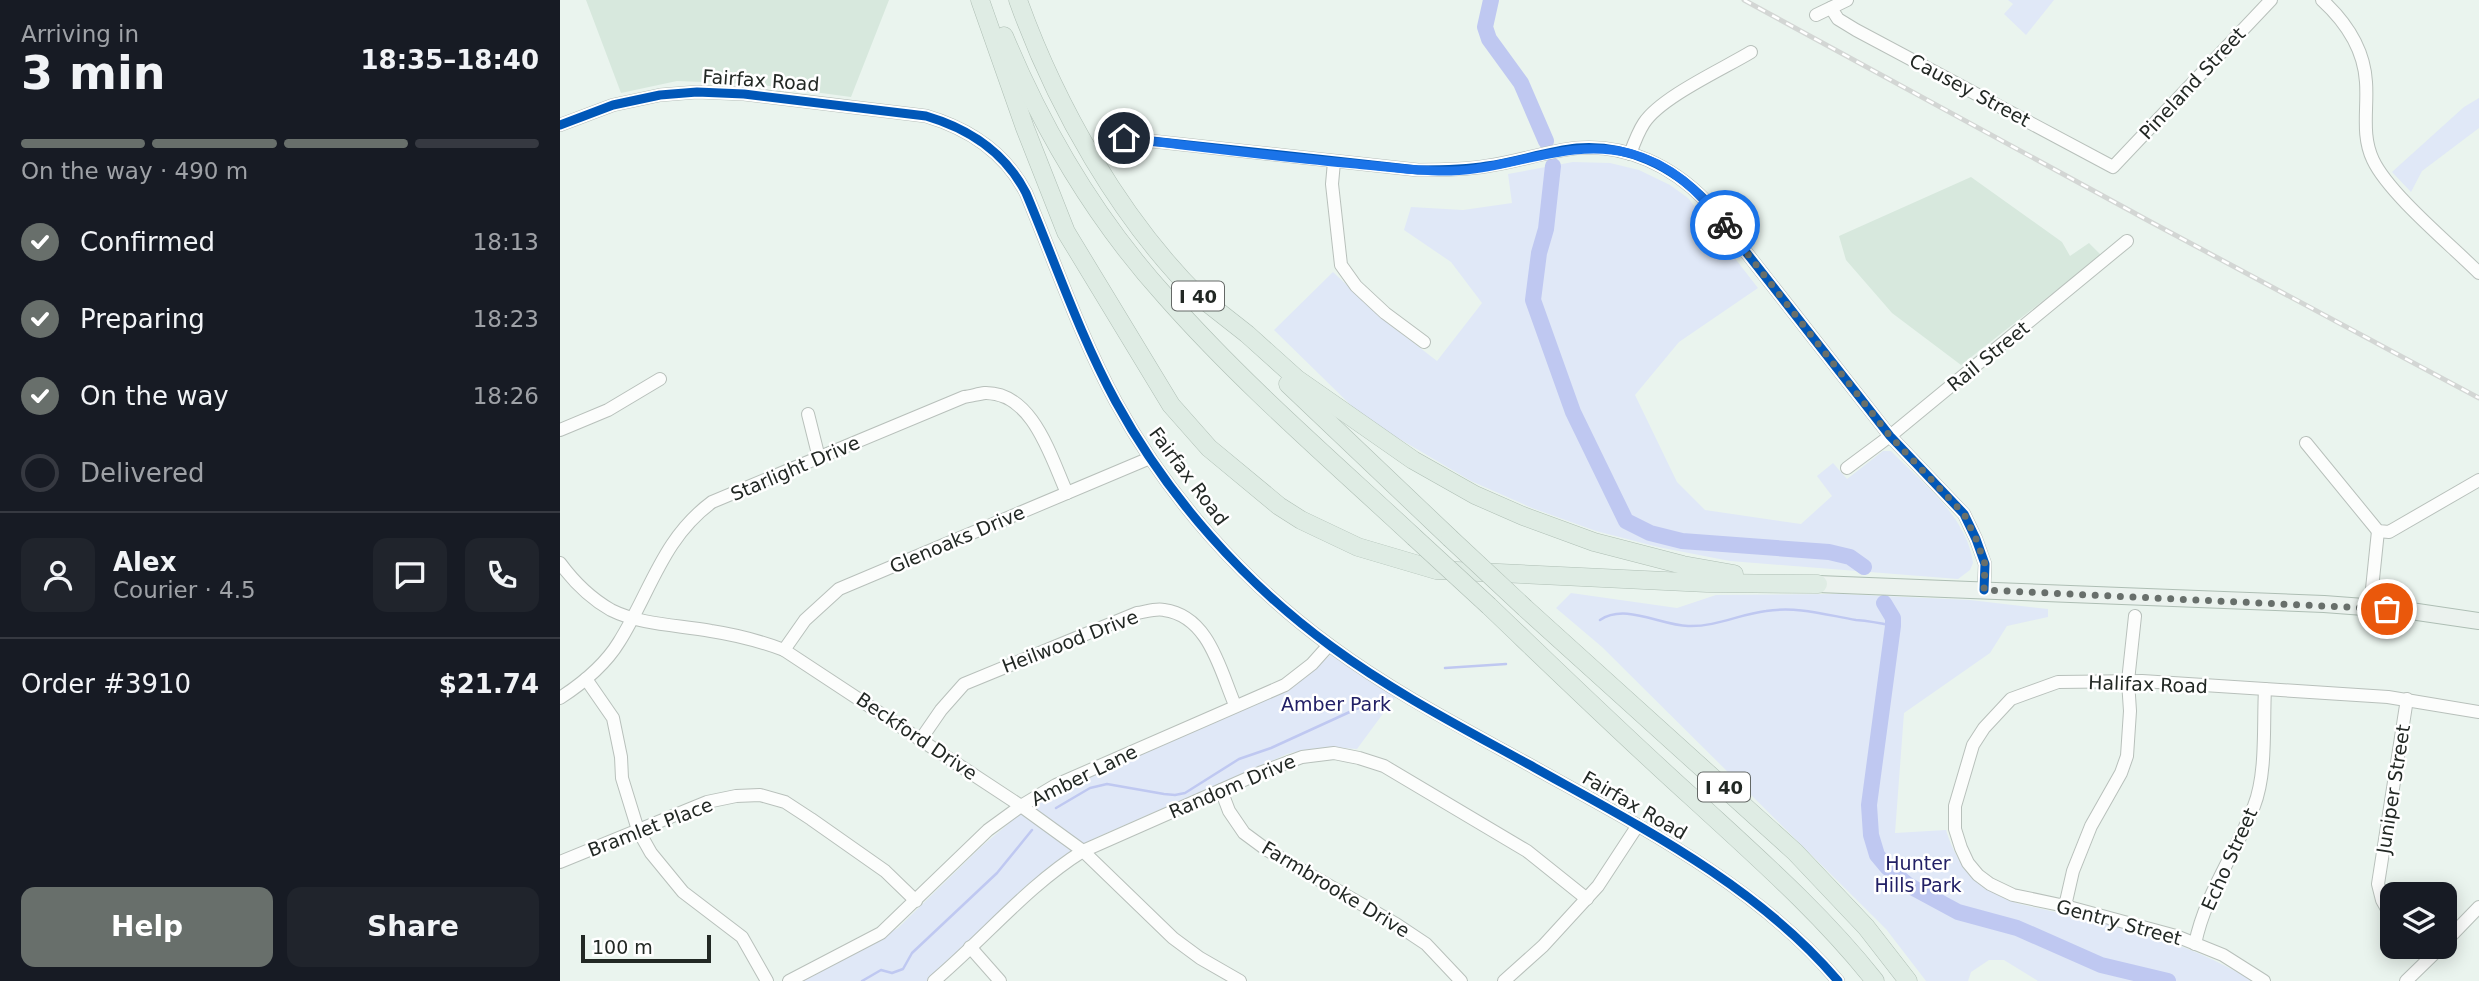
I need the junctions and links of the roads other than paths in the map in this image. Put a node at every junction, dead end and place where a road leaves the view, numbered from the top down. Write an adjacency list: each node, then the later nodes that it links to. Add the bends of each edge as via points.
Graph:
1 (980, 0): 31 (highway, via 1066,232 1171,405 1209,448 1279,506 1358,547 1436,570)
2 (990, 0): 71 (highway, I 40, bridge, via 1021,77 1059,148 1125,247 1166,297 1283,416 1777,874)
3 (1018, 0): 17 (highway, I 40, via 1058,94 1107,180)
4 (1847, 0): 7 (street)
5 (2271, 0): 14 (street, Pineland Street)
6 (2322, 0): 16 (street, via 2351,32 2363,58 2364,127 2374,162 2406,201)
7 (1831, 8): 8 (street); 14 (street, Causey Street, via 1838,19 1856,30)
8 (1816, 15)
9 (1751, 52): 12 (street, via 1650,116)
10 (560, 125): 25 (street, Fairfax Road, via 636,100 720,92 926,116 967,132 1017,176 1093,358)
11 (1124, 138): 13 (street)
12 (1630, 154): 13 (street, via 1576,148 1452,171); 22 (street, via 1682,178 1706,201)
13 (1334, 162): 18 (street, via 1341,265 1385,313)
14 (2113, 167)
15 (2127, 241): 22 (street, Rail Street)
16 (2479, 273)
17 (1191, 290): 31 (highway, via 1297,379 1413,460 1475,495 1594,542 1741,576); 72 (highway, I 40, bridge, via 1525,608 1795,852)
18 (1424, 342)
19 (660, 379): 21 (street, via 608,410)
20 (808, 414): 24 (street)
21 (560, 430)
22 (1890, 436): 26 (street, Rail Street); 32 (street, via 1964,514 1985,564)
23 (2306, 443): 29 (street)
24 (818, 458): 28 (street, Starlight Drive, via 964,397 987,393 1007,398 1032,418); 35 (street, Starlight Drive, via 712,502 694,516 667,550)
25 (1150, 458): 28 (street, Glenoaks Drive); 37 (street, Fairfax Road, via 1240,567)
26 (1847, 468)
27 (2479, 480): 29 (street, via 2389,532)
28 (1067, 493): 38 (street, Glenoaks Drive, via 839,589 805,620)
29 (2378, 531): 33 (street)
30 (560, 562): 35 (street, Beckford Drive, via 590,596)
31 (1818, 584): 32 (main road)
32 (1984, 590): 33 (main road)
33 (2370, 608): 36 (main road)
34 (2135, 616): 40 (street)
35 (632, 618): 38 (street, Beckford Drive, via 752,638); 39 (street, Starlight Drive, via 619,643)
36 (2479, 621)
37 (1329, 645): 44 (street, Amber Lane, via 1285,685); 49 (street, Fairfax Road, via 1418,702)
38 (784, 650): 46 (street, Beckford Drive)
39 (586, 679): 42 (street, Starlight Drive); 50 (street, via 613,718 622,778)
40 (2128, 681): 41 (street, Halifax Road); 53 (street, Halifax Road, via 2058,682 2011,699 1998,710 1973,745 1955,806 1955,829); 57 (street, via 2127,756 2091,826)
41 (2265, 690): 43 (street, Halifax Road); 60 (street, Echo Street, via 2255,805 2207,904)
42 (560, 698)
43 (2407, 699): 45 (street, Halifax Road); 54 (street, Juniper Street)
44 (1235, 705): 46 (street, Heilwood Drive, via 1204,633 1188,618 1163,609 1137,613 964,684); 48 (street, Amber Lane, via 1056,785)
45 (2479, 712)
46 (921, 739): 48 (street, Beckford Drive)
47 (1221, 790): 51 (street, Random Drive); 55 (street, Random Drive, via 1302,757 1334,753 1359,758 1384,766 1527,851); 68 (street, Farmbrooke Drive, via 1244,833 1426,944)
48 (1021, 806): 51 (street, Beckford Drive); 56 (street, Amber Lane, via 988,830)
49 (1637, 825): 55 (street); 70 (street, Fairfax Road, via 1735,888)
50 (638, 830): 52 (street, Bramlet Place); 56 (street, Bramlet Place, via 707,802 760,795 785,802 811,818 885,870); 63 (street, via 683,892 742,937)
51 (1083, 851): 61 (street, Random Drive, via 1034,887); 67 (street, Beckford Drive, via 1173,938)
52 (560, 862)
53 (1973, 870): 57 (street, Gentry Street, via 2013,895)
54 (2380, 892)
55 (1587, 899): 69 (street)
56 (916, 901): 64 (street, Amber Lane, via 881,933)
57 (2065, 906): 60 (street, Gentry Street)
58 (2479, 907): 59 (street)
59 (2457, 930)
60 (2195, 944): 73 (street, Gentry Street, via 2223,955)
61 (970, 947): 65 (street, Random Drive); 66 (street)
62 (2424, 959): 74 (street)
63 (767, 981)
64 (789, 981)
65 (934, 981)
66 (1000, 981)
67 (1240, 981)
68 (1461, 981)
69 (1504, 981)
70 (1838, 981)
71 (1875, 981)
72 (1908, 981)
73 (2264, 981)
74 (2406, 981)

